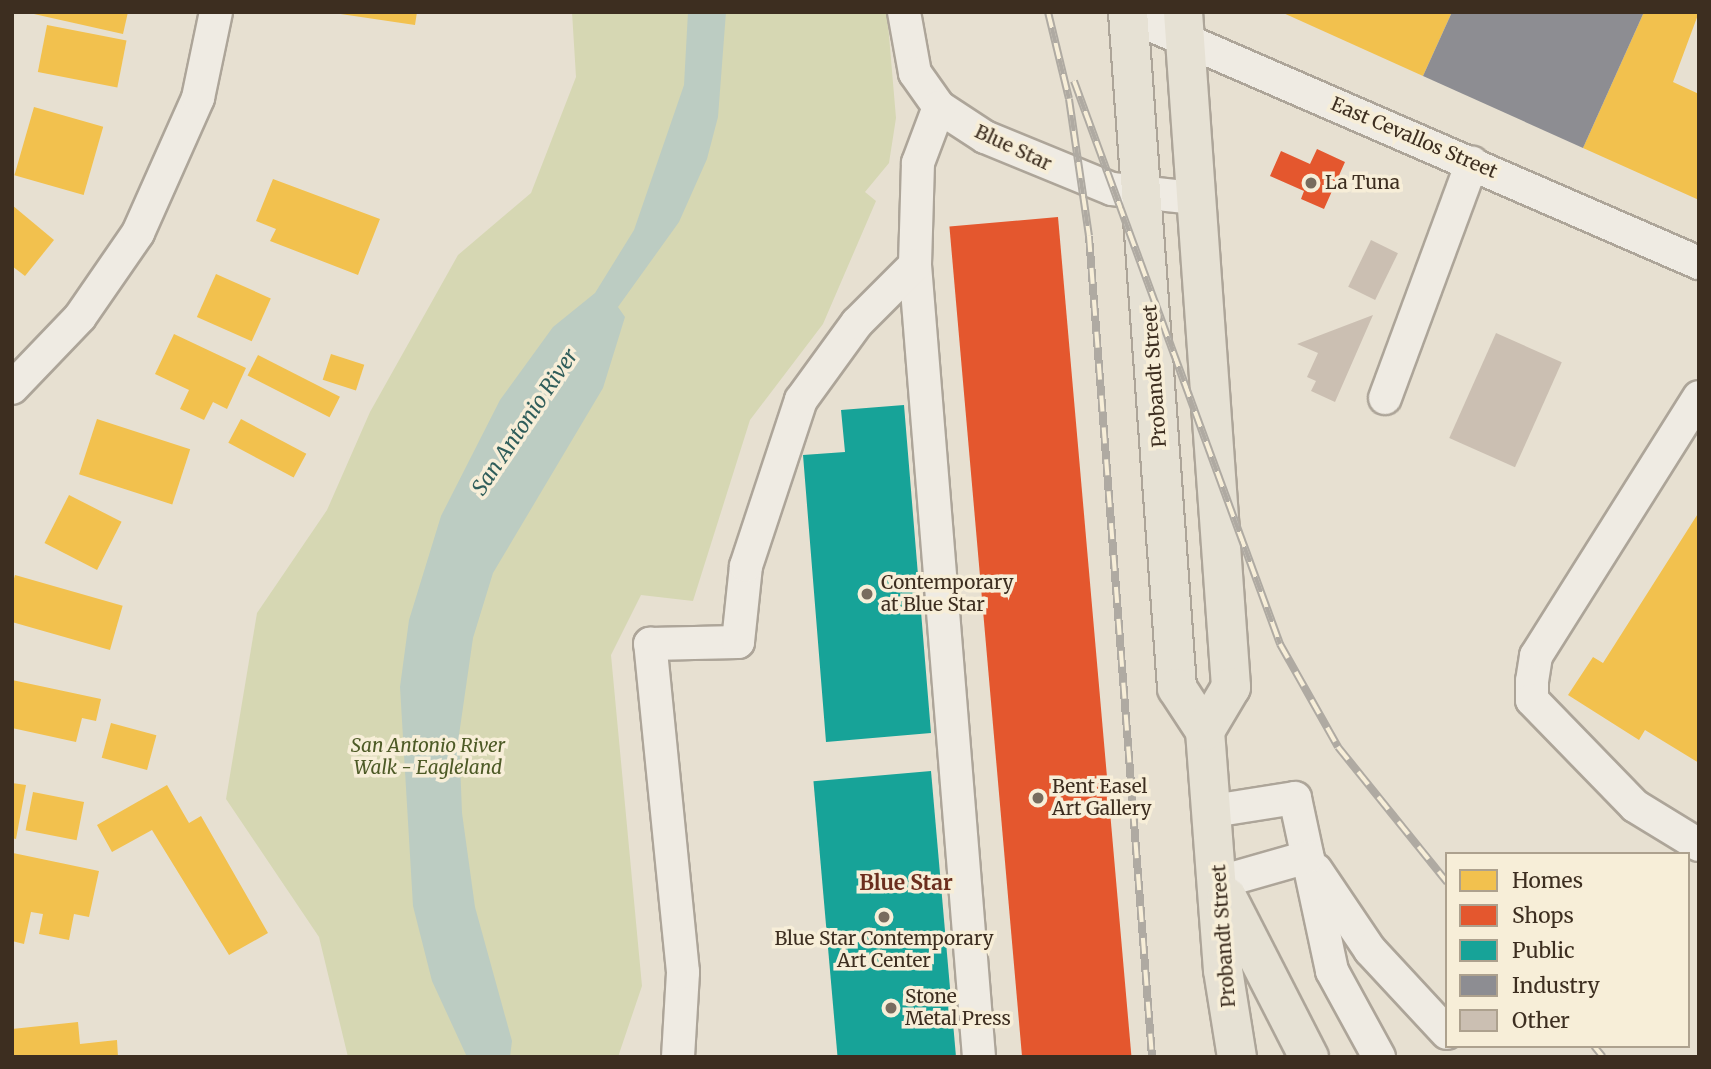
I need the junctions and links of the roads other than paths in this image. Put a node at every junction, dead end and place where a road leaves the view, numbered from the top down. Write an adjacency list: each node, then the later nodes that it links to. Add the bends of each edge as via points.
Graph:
1 (216, 12): 11 (street, via 198,98 138,233 80,317)
2 (904, 12): 5 (street, Blue Star, via 915,73)
3 (1128, 13): 4 (street, East Cevallos Street); 7 (main road, Probandt Street)
4 (1184, 25): 6 (street, East Cevallos Street); 8 (main road)
5 (939, 107): 7 (street, Blue Star, via 1023,156); 10 (street, via 918,163)
6 (1472, 163): 9 (street, East Cevallos Street); 13 (street)
7 (1141, 192): 8 (street, Blue Star); 14 (main road, Probandt Street, via 1177,688)
8 (1193, 198): 14 (main road, via 1231,687)
9 (1699, 262)
10 (915, 265): 22 (street, via 857,323 801,400 746,566 738,642 649,644 683,972); 23 (street)
11 (12, 388)
12 (1699, 397): 16 (street, via 1536,656 1532,699 1635,806)
13 (1385, 398)
14 (1205, 731): 15 (main road, Probandt Street)
15 (1213, 811): 17 (street, via 1295,798); 18 (main road, Probandt Street)
16 (1699, 845)
17 (1307, 857): 18 (street); 19 (street); 20 (street)
18 (1220, 882): 24 (main road, Probandt Street, via 1223,970); 25 (main road)
19 (1370, 950): 20 (street); 21 (street)
20 (1332, 971): 26 (street)
21 (1445, 1031)
22 (678, 1057)
23 (979, 1057)
24 (1237, 1057)
25 (1309, 1057)
26 (1379, 1057)

